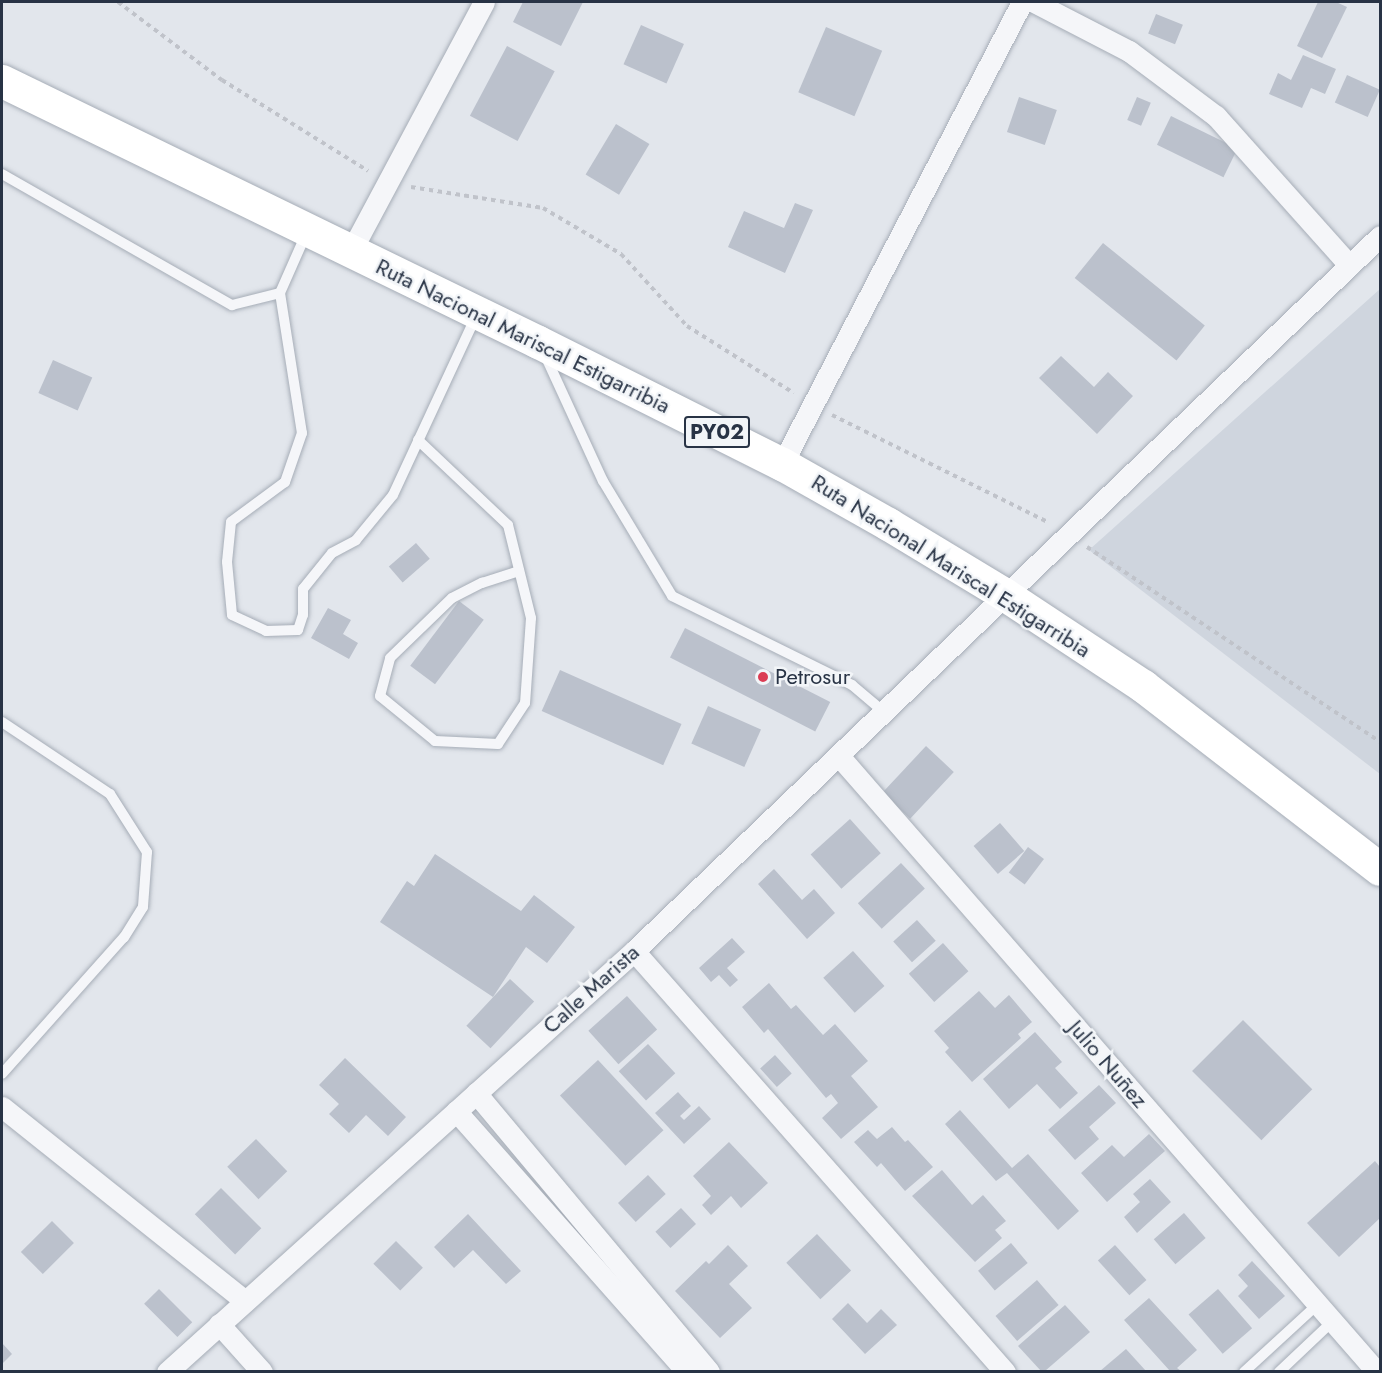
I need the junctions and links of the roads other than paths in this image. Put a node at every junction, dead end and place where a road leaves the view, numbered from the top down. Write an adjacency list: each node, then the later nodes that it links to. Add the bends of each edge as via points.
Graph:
1 (484, 2): 8 (street)
2 (1023, 2): 14 (street)
3 (1034, 2): 9 (street, via 1129,51 1215,116)
4 (2, 81): 6 (main road, Ruta Nacional Mariscal Estigarribia / PY02)
5 (2, 174): 10 (lane, via 232,305)
6 (308, 230): 8 (main road, Ruta Nacional Mariscal Estigarribia / PY02); 10 (lane)
7 (1380, 236): 9 (street, Calle Marista)
8 (351, 251): 11 (main road, Ruta Nacional Mariscal Estigarribia / PY02)
9 (1349, 265): 16 (street, Calle Marista)
10 (280, 292): 13 (lane, via 302,433 285,482 231,522 226,562 232,615 266,631 298,630 303,615 303,590 332,553 356,540 393,495)
11 (477, 313): 12 (main road, Ruta Nacional Mariscal Estigarribia / PY02); 13 (lane)
12 (538, 342): 14 (main road, Ruta Nacional Mariscal Estigarribia / PY02); 17 (lane, via 603,481 672,596 852,686)
13 (418, 440): 15 (lane, via 508,525)
14 (782, 464): 16 (main road, Ruta Nacional Mariscal Estigarribia / PY02)
15 (519, 572): 15 (lane, via 531,618 525,703 498,744 435,741 380,696 390,658 452,598 482,583)
16 (1004, 594): 17 (street, Calle Marista); 20 (main road, Ruta Nacional Mariscal Estigarribia / PY02, via 1143,687)
17 (884, 712): 19 (street, Calle Marista)
18 (2, 722): 22 (lane, via 110,795 147,852 143,907 124,937)
19 (839, 756): 21 (street, Calle Marista); 27 (street, Julio Nuñez)
20 (1380, 869)
21 (634, 951): 23 (street, Calle Marista); 34 (street)
22 (2, 1074)
23 (476, 1093): 25 (street, Calle Marista); 33 (street)
24 (2, 1107): 26 (street)
25 (456, 1111): 26 (street, Calle Marista); 32 (street)
26 (245, 1301): 29 (street, Calle Marista)
27 (1318, 1304): 28 (street, Julio Nuñez); 35 (lane)
28 (1333, 1321): 36 (lane); 37 (street, Julio Nuñez)
29 (219, 1324): 30 (street, Calle Marista); 31 (street)
30 (166, 1371)
31 (262, 1371)
32 (687, 1371)
33 (709, 1371)
34 (1005, 1371)
35 (1244, 1371)
36 (1279, 1371)
37 (1377, 1371)

